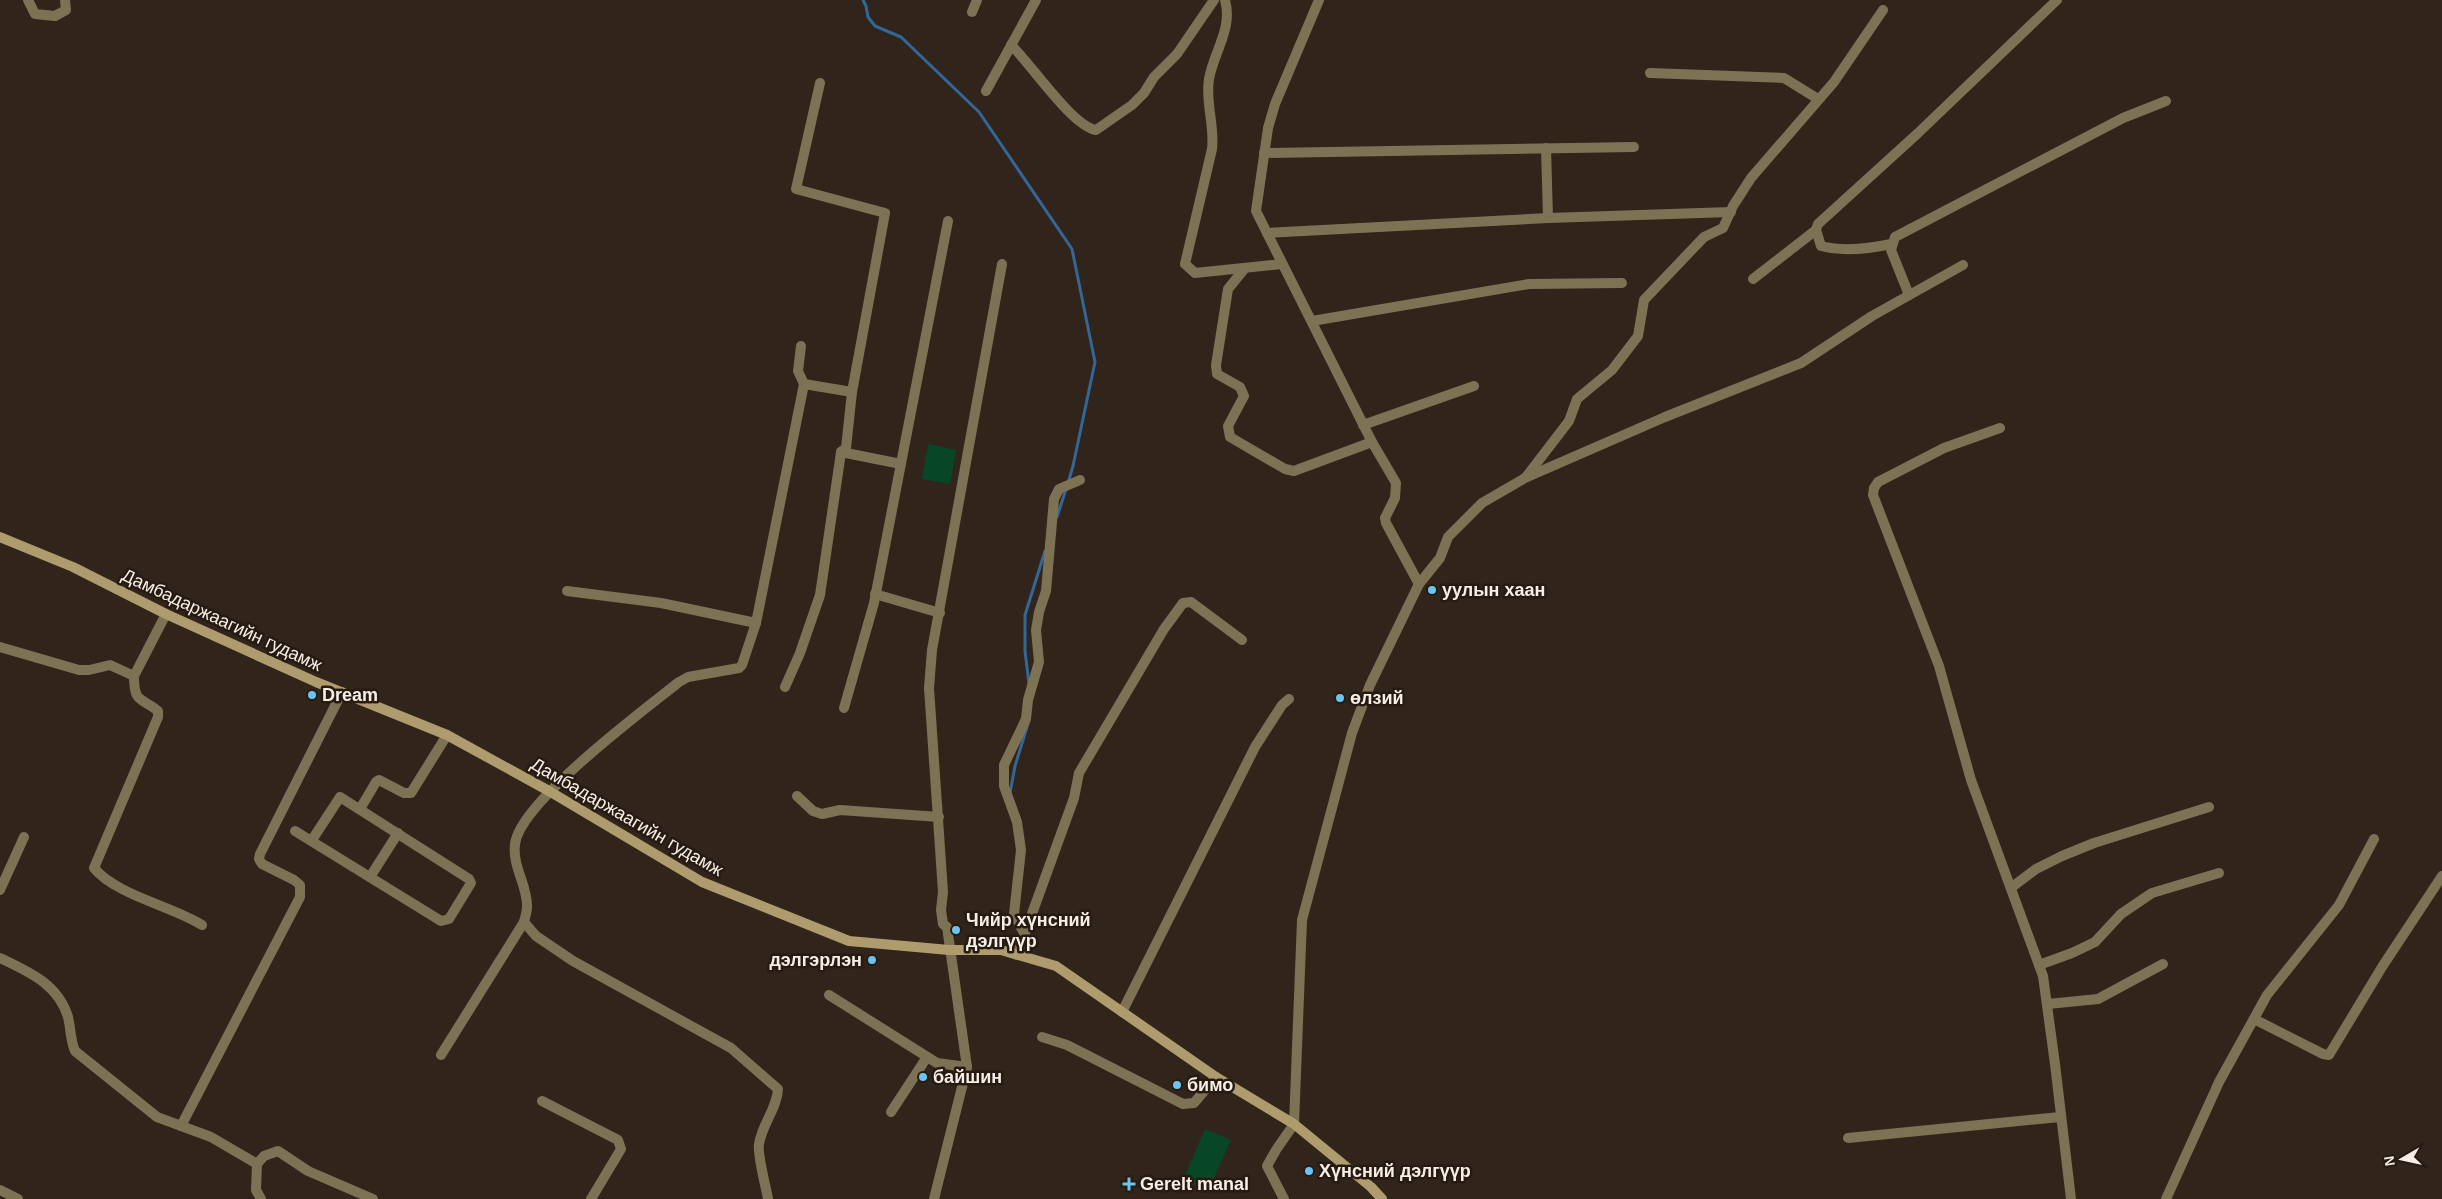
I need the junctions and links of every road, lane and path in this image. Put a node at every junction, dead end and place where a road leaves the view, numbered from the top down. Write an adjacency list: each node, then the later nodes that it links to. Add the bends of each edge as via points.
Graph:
1 (28, 0): 2 (street, via 35,14 55,16 66,10)
2 (65, 0)
3 (977, 0): 10 (street)
4 (1036, 0): 11 (street)
5 (1214, 0): 11 (street, via 1144,93 1096,130 1090,129 1061,105)
6 (1225, 0): 29 (street, via 1228,18 1208,83 1214,133 1212,149 1185,264 1195,273)
7 (1319, 0): 19 (street, via 1275,104)
8 (2057, 0): 23 (street, via 1818,224)
9 (1883, 10): 15 (street, via 1834,82)
10 (972, 12)
11 (1011, 45): 14 (street)
12 (1650, 73): 15 (street, via 1784,78)
13 (820, 83): 37 (street, via 796,189 885,213)
14 (986, 91)
15 (1818, 99): 20 (street, via 1751,178)
16 (2166, 101): 25 (street, via 2123,118 1895,237)
17 (1634, 147): 18 (street)
18 (1546, 148): 19 (street); 21 (street)
19 (1264, 153): 24 (street, via 1256,211)
20 (1731, 212): 21 (street); 43 (street, via 1723,228 1704,237 1644,300 1638,336 1612,370 1577,399 1569,421)
21 (1548, 218): 24 (street)
22 (948, 221): 42 (street)
23 (1816, 230): 25 (street, via 1821,246 1835,249 1870,249); 30 (street)
24 (1267, 233): 27 (street)
25 (1891, 244): 32 (street)
26 (1002, 264): 49 (street, via 950,540)
27 (1282, 264): 29 (street); 33 (street)
28 (1963, 265): 32 (street)
29 (1245, 268): 40 (street, via 1228,289 1216,365 1218,374 1240,387 1244,396 1228,426 1230,437 1294,471)
30 (1753, 279)
31 (1622, 283): 33 (street, via 1530,284)
32 (1909, 294): 43 (street, via 1801,363)
33 (1312, 320): 38 (street)
34 (802, 346): 35 (street, via 798,371)
35 (804, 384): 37 (street); 51 (street)
36 (1474, 386): 38 (street)
37 (852, 392): 41 (street, via 846,448)
38 (1363, 425): 40 (street)
39 (2000, 428): 73 (street, via 1944,448 1878,482 1873,495 1939,666 1971,780 2003,871)
40 (1372, 442): 46 (street, via 1396,483 1395,498 1385,518 1386,523)
41 (842, 452): 42 (street); 55 (street, via 820,595)
42 (901, 464): 48 (street)
43 (1525, 478): 46 (street, via 1482,503 1448,537 1440,558)
44 (1075, 482): 77 (street, via 1059,489 1052,509 1046,591 1036,630 1039,662 1026,719 1004,766 1004,786 1017,822 1021,850 1014,914)
45 (0, 537): 50 (main road, Дамбадаржаагийн гудамж, via 73,567)
46 (1419, 584): 95 (street, via 1370,686 1352,733 1302,920)
47 (567, 591): 51 (street, via 661,603)
48 (876, 594): 49 (street); 58 (street)
49 (940, 613): 64 (street, via 934,632 929,688)
50 (166, 614): 54 (street); 56 (main road, Дамбадаржаагийн гудамж)
51 (756, 623): 60 (street, via 739,668 688,677 679,682)
52 (1242, 640): 77 (street, via 1191,602 1183,603 1079,773 1074,798)
53 (0, 647): 54 (street, via 79,670 110,664)
54 (134, 676): 76 (street, via 137,699 158,711 158,717 94,868 99,875)
55 (785, 687)
56 (342, 692): 59 (main road, Дамбадаржаагийн гудамж); 96 (street, via 260,854 262,864 300,885 300,897)
57 (1289, 699): 85 (street, via 1255,747)
58 (844, 708)
59 (447, 735): 60 (main road, Дамбадаржаагийн гудамж); 63 (street, via 411,793 404,793 379,780)
60 (549, 791): 75 (street, via 517,834 515,844 514,860 527,905); 78 (main road, Дамбадаржаагийн гудамж, via 702,882 748,901 849,941)
61 (797, 796): 64 (street, via 813,811 822,814 840,810)
62 (2209, 807): 73 (street, via 2094,843 2036,869)
63 (360, 809): 66 (street); 69 (street, via 338,797)
64 (939, 817): 78 (street, via 941,910 943,924 947,927)
65 (294, 830): 69 (street)
66 (398, 833): 72 (street); 72 (street, via 471,881 449,919 440,921)
67 (24, 836): 74 (street)
68 (2374, 839): 86 (street, via 2339,905 2267,995)
69 (312, 840): 72 (street)
70 (2219, 873): 82 (street, via 2152,893 2121,914 2096,942)
71 (2442, 876): 86 (street, via 2329,1055)
72 (370, 877)
73 (2012, 887): 82 (street)
74 (0, 890)
75 (524, 922): 88 (street); 104 (street, via 536,936 573,961 731,1048 778,1088 777,1102 758,1146)
76 (202, 925)
77 (1025, 936): 79 (street)
78 (949, 950): 79 (main road, Дамбадаржаагийн гудамж, via 1001,950); 90 (street)
79 (1017, 955): 85 (main road, Дамбадаржаагийн гудамж, via 1056,966)
80 (0, 958): 96 (street, via 42,980 59,996 75,1051 157,1117)
81 (2163, 964): 84 (street, via 2098,999)
82 (2039, 965): 84 (street)
83 (829, 995): 89 (street)
84 (2048, 1004): 94 (street)
85 (1122, 1012): 91 (main road, Дамбадаржаагийн гудамж)
86 (2254, 1019): 109 (street, via 2219,1082)
87 (1042, 1037): 91 (street, via 1067,1045 1183,1104 1194,1103)
88 (441, 1056)
89 (928, 1057): 90 (street, via 938,1063); 93 (street)
90 (967, 1067): 105 (street)
91 (1216, 1077): 95 (main road, Дамбадаржаагийн гудамж)
92 (542, 1101): 103 (street, via 618,1140 621,1149)
93 (891, 1112)
94 (2060, 1116): 97 (street); 108 (street)
95 (1294, 1124): 106 (street, via 1267,1166); 107 (main road, Дамбадаржаагийн гудамж)
96 (181, 1126): 98 (street, via 212,1137)
97 (1848, 1138)
98 (257, 1164): 101 (street, via 256,1190); 102 (street, via 264,1156 278,1151 308,1171)
99 (0, 1190): 100 (street)
100 (18, 1199)
101 (260, 1199)
102 (374, 1199)
103 (591, 1199)
104 (768, 1199)
105 (934, 1199)
106 (1284, 1199)
107 (1382, 1199)
108 (2070, 1199)
109 (2166, 1199)

